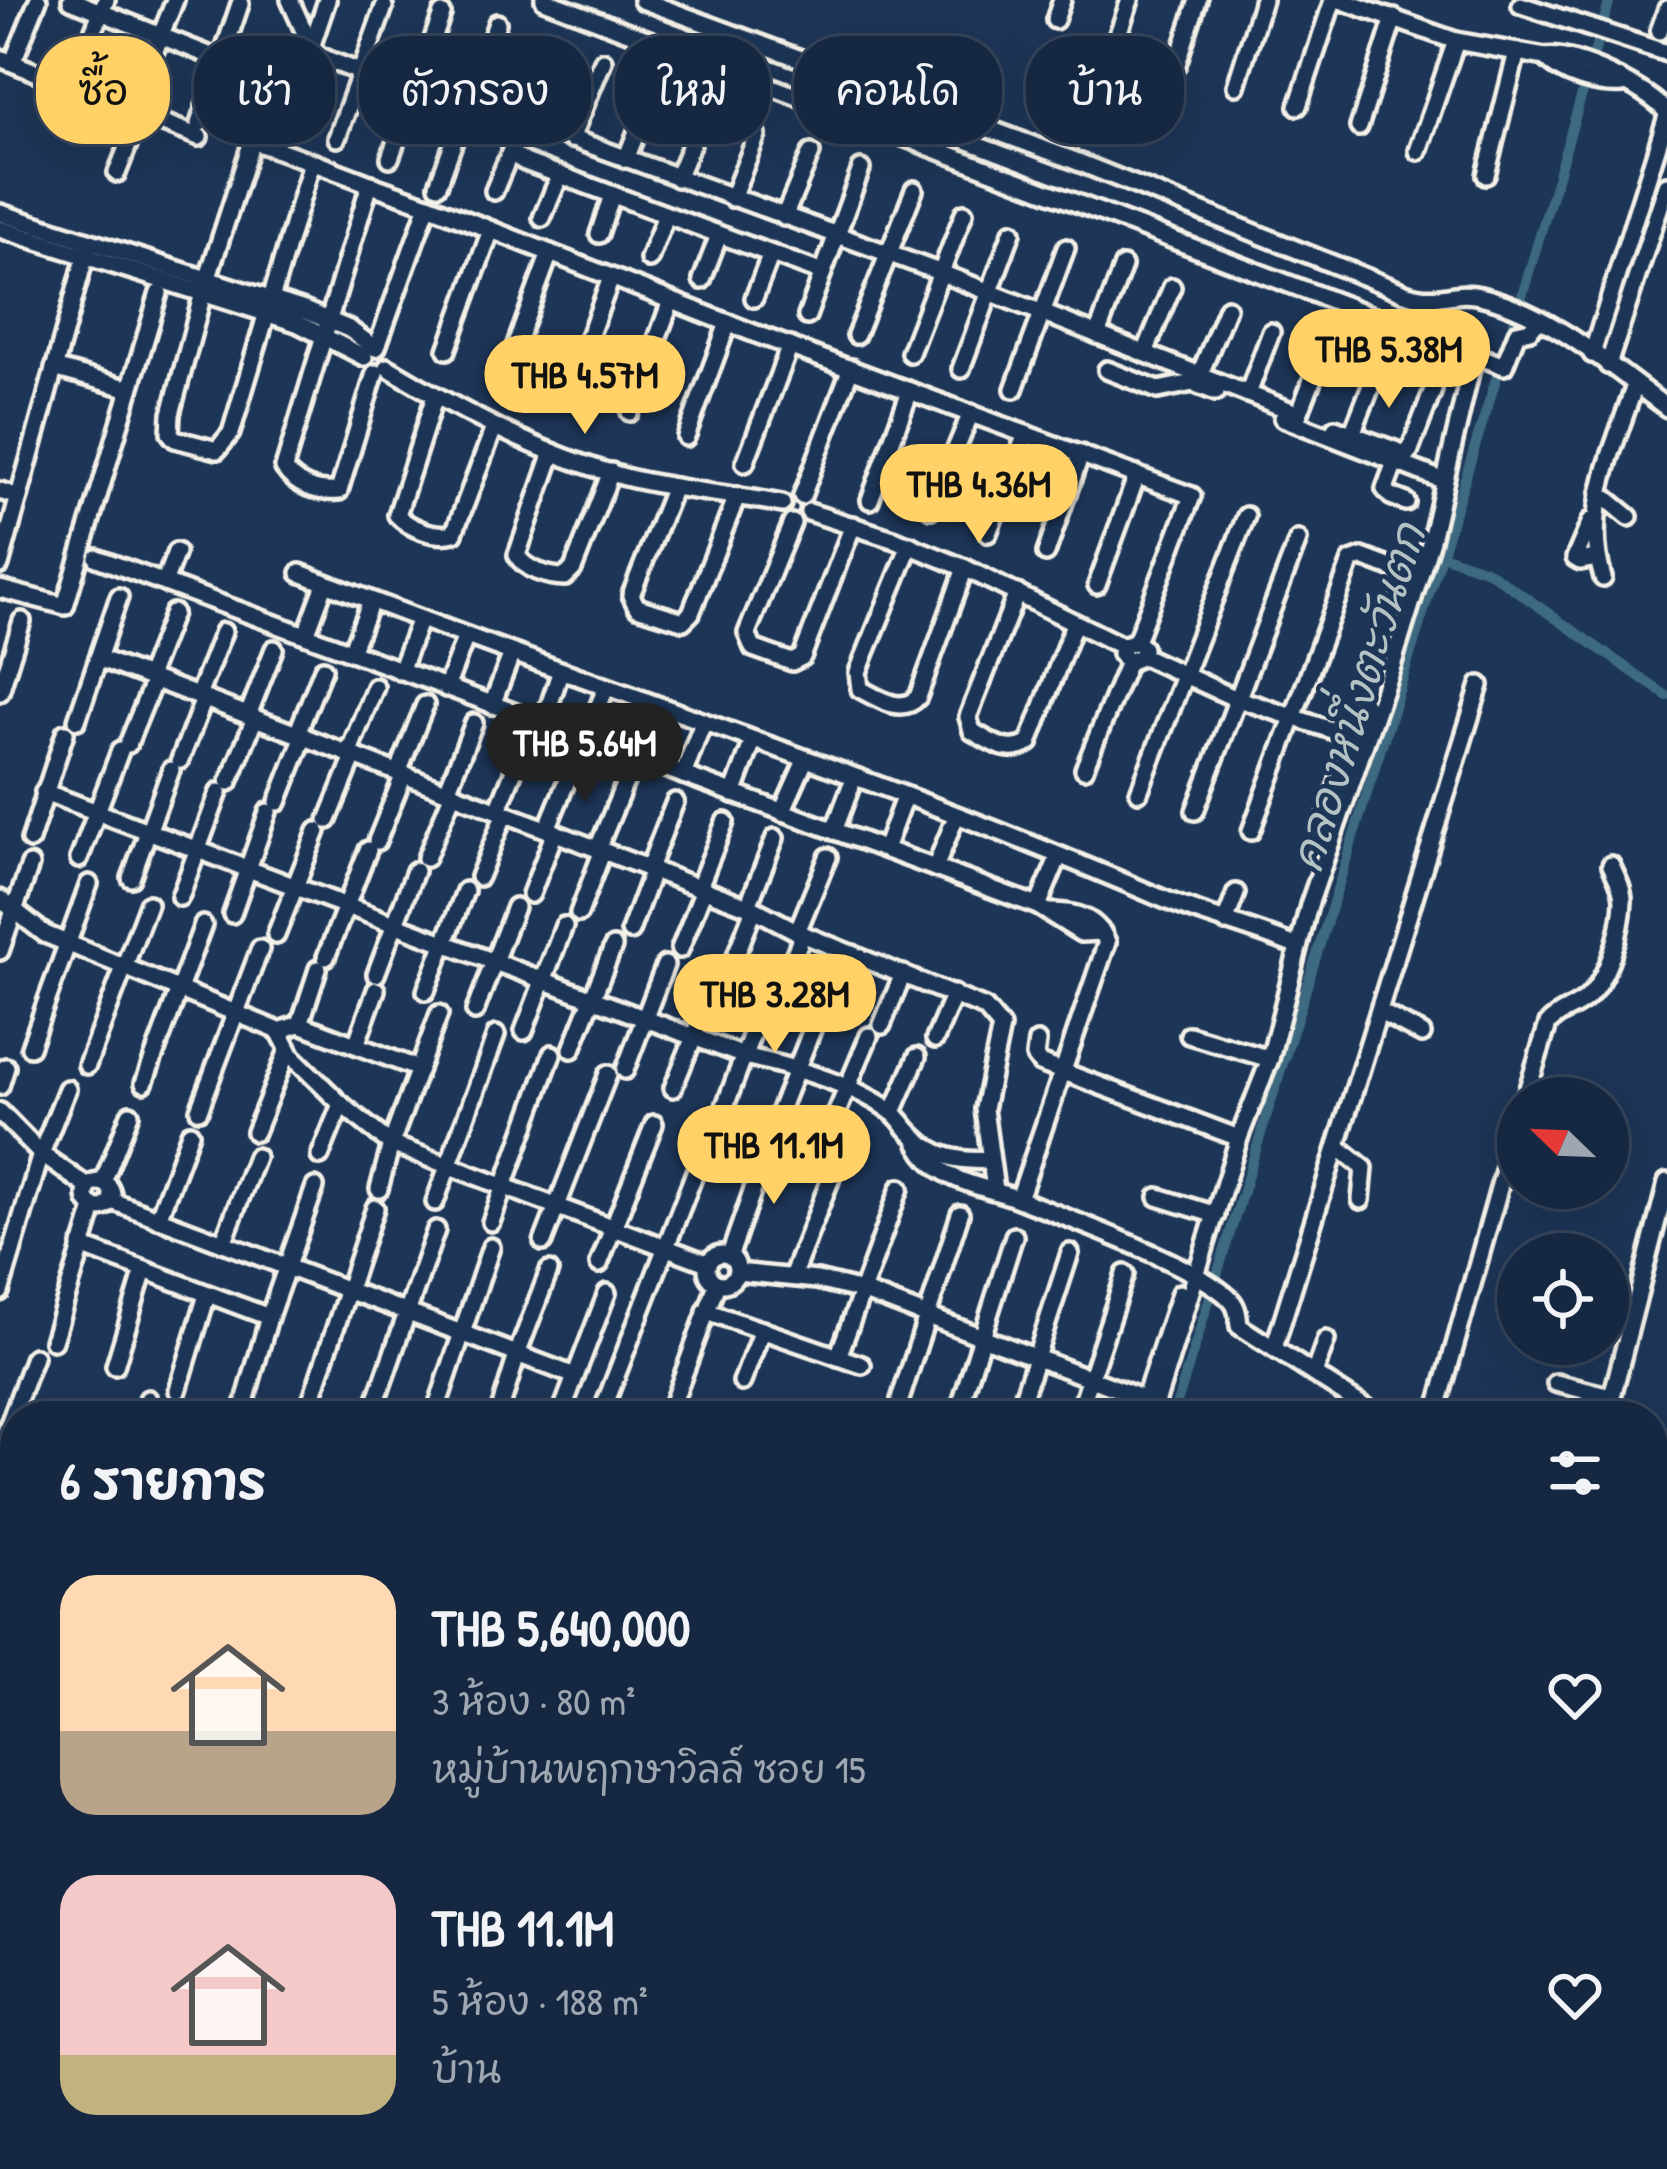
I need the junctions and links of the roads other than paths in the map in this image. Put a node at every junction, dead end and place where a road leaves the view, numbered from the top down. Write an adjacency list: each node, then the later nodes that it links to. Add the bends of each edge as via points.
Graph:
1 (38, 0): 36 (street)
2 (71, 0): 15 (street)
3 (175, 0): 24 (street)
4 (290, 0): 26 (street)
5 (327, 0): 27 (street)
6 (544, 0): 118 (street)
7 (641, 0): 104 (street, via 1405,293 1479,296)
8 (1062, 0): 20 (street)
9 (1130, 0): 31 (street)
10 (1198, 0): 33 (street)
11 (1264, 0): 40 (street)
12 (1336, 0): 19 (street); 42 (street)
13 (1511, 2): 35 (street)
14 (240, 4): 25 (street)
15 (103, 6): 23 (street); 24 (street)
16 (384, 7): 28 (street)
17 (1667, 9): 22 (street)
18 (442, 14): 29 (street)
19 (1394, 18): 32 (street); 44 (street)
20 (1055, 20)
21 (496, 23): 30 (street)
22 (1659, 31)
23 (91, 36)
24 (160, 36)
25 (229, 36)
26 (306, 36)
27 (314, 36)
28 (374, 36)
29 (434, 36)
30 (491, 36)
31 (1117, 36)
32 (1456, 41): 34 (street); 55 (street)
33 (1184, 43)
34 (1517, 52): 43 (street, via 1614,81); 63 (street)
35 (1667, 53)
36 (8, 56): 38 (street)
37 (603, 61): 41 (street)
38 (36, 68)
39 (359, 78): 45 (street)
40 (1236, 86)
41 (591, 90)
42 (1298, 106)
43 (1667, 114): 117 (street)
44 (1359, 127)
45 (337, 138)
46 (126, 144): 61 (street)
47 (396, 144): 57 (street)
48 (452, 144): 66 (street)
49 (513, 144): 54 (street)
50 (585, 144): 58 (street)
51 (632, 144): 58 (street)
52 (691, 144): 64 (street)
53 (753, 144): 71 (street)
54 (512, 148): 62 (street, via 516,158); 69 (street)
55 (1418, 151)
56 (811, 153): 76 (street)
57 (391, 158)
58 (626, 159): 64 (street)
59 (312, 162): 65 (street); 95 (street, via 252,141); 101 (street)
60 (861, 170): 83 (street)
61 (117, 173)
62 (560, 175): 70 (street); 77 (street)
63 (1486, 175)
64 (677, 178): 71 (street)
65 (370, 184): 72 (street); 107 (street)
66 (438, 185)
67 (1667, 185): 119 (street)
68 (914, 190): 88 (street)
69 (494, 191)
70 (613, 195): 75 (street); 81 (street)
71 (732, 198): 76 (street)
72 (428, 205): 79 (street); 112 (street)
73 (0, 213): 85 (street)
74 (964, 213): 92 (street)
75 (666, 215): 82 (street); 89 (street)
76 (784, 217): 83 (street)
77 (542, 218)
78 (0, 229): 85 (street)
79 (491, 230): 86 (street); 113 (street)
80 (1012, 232): 98 (street)
81 (598, 234)
82 (719, 235): 87 (street); 94 (street)
83 (837, 236): 88 (street); 91 (street)
84 (1066, 248): 103 (street)
85 (88, 249): 95 (street); 120 (street)
86 (550, 253): 93 (street); 124 (street)
87 (771, 254): 91 (street); 99 (street)
88 (888, 254): 92 (street); 109 (street)
89 (649, 260)
90 (1123, 266): 110 (street)
91 (820, 272): 105 (street)
92 (940, 272): 98 (street); 115 (street)
93 (611, 278): 100 (street); 133 (street)
94 (702, 280)
95 (205, 286): 101 (street); 101 (street, via 169,426 175,439 225,445)
96 (1172, 287): 116 (street)
97 (159, 293): 129 (street)
98 (991, 293): 103 (street); 122 (street)
99 (754, 298)
100 (671, 301): 106 (street); 137 (street)
101 (267, 306): 107 (street)
102 (1227, 308): 127 (street)
103 (1041, 313): 110 (street); 130 (street)
104 (1532, 315): 117 (street); 118 (street, via 1504,366)
105 (806, 316)
106 (728, 323): 111 (street); 143 (street)
107 (326, 327): 112 (street); 125 (street, via 284,468 292,479 339,491)
108 (1271, 332): 134 (street)
109 (856, 335)
110 (1097, 335): 116 (street)
111 (790, 346): 121 (street); 147 (street)
112 (372, 350): 125 (street, via 365,365)
113 (447, 350)
114 (1323, 352): 139 (street)
115 (910, 353)
116 (1145, 353): 127 (street)
117 (1592, 354): 119 (street)
118 (1477, 356): 150 (street)
119 (1608, 365): 128 (street)
120 (54, 368): 129 (street); 155 (street)
121 (850, 368): 132 (street); 159 (street)
122 (962, 368)
123 (1378, 368): 142 (street)
124 (507, 369)
125 (381, 370): 135 (street)
126 (1107, 370): 146 (street, via 1158,389 1193,383)
127 (1200, 374): 134 (street)
128 (1635, 385): 136 (street); 153 (street)
129 (130, 389): 178 (street, via 65,606)
130 (1015, 389)
131 (1433, 390): 142 (street, via 1408,455)
132 (910, 391): 138 (street); 156 (street)
133 (568, 393)
134 (1248, 394): 139 (street)
135 (435, 396): 140 (street); 140 (street, via 398,514 413,527 454,533)
136 (1667, 408)
137 (630, 412)
138 (971, 413): 141 (street); 160 (street)
139 (1299, 414): 142 (street)
140 (494, 428): 144 (street)
141 (1026, 434): 145 (street); 165 (street)
142 (1352, 434)
143 (686, 437)
144 (553, 452): 148 (street); 148 (street, via 517,547 521,562 540,571 565,577 573,569)
145 (1082, 454): 149 (street); 169 (street)
146 (1395, 462): 150 (street); 157 (street, via 1385,489)
147 (745, 463)
148 (611, 472): 151 (street)
149 (1137, 476): 176 (street); 191 (street, via 1192,496)
150 (1442, 480): 288 (street, via 1431,540)
151 (674, 487): 154 (street); 154 (street, via 631,596 637,607 679,621 691,613)
152 (0, 491): 155 (street)
153 (1600, 494): 162 (street); 174 (street, via 1593,519)
154 (736, 496): 158 (street)
155 (19, 497): 171 (street)
156 (870, 500)
157 (1406, 502)
158 (782, 504): 159 (street, via 792,495); 163 (street)
159 (806, 504): 163 (street, via 805,520); 164 (street)
160 (931, 509)
161 (1246, 516): 198 (street)
162 (1629, 517)
163 (792, 523): 164 (street, via 747,633 753,648 792,662 802,657)
164 (853, 526): 167 (street)
165 (988, 533)
166 (1298, 540): 206 (street)
167 (910, 545): 172 (street); 172 (street, via 858,672 860,689 881,700 902,706 918,697)
168 (176, 553): 175 (street)
169 (1046, 553)
170 (97, 559): 175 (street)
171 (0, 565)
172 (965, 568): 179 (street)
173 (300, 573): 278 (street, via 887,788)
174 (1603, 578)
175 (164, 583): 188 (street)
176 (1097, 585)
177 (324, 587): 188 (street)
178 (0, 589)
179 (1017, 592): 185 (street); 185 (street, via 968,717 972,731 989,741 1007,749 1029,743)
180 (118, 597): 193 (street)
181 (369, 606): 192 (street)
182 (173, 613): 199 (street)
183 (22, 621): 203 (street)
184 (418, 624): 196 (street)
185 (1074, 624): 191 (street)
186 (1392, 627): 212 (street, via 1406,575 1354,558)
187 (223, 632): 205 (street)
188 (306, 635): 192 (street)
189 (464, 641): 202 (street)
190 (274, 649): 211 (street)
191 (1132, 651): 198 (street); 225 (street)
192 (351, 652): 196 (street)
193 (98, 658): 199 (street); 232 (street)
194 (511, 658): 209 (street)
195 (323, 669): 216 (street)
196 (400, 670): 202 (street)
197 (559, 676): 214 (street)
198 (1185, 676): 206 (street); 231 (street)
199 (151, 678): 205 (street); 237 (street)
200 (1480, 685): 307 (street)
201 (375, 687): 221 (street)
202 (446, 688): 209 (street)
203 (0, 692)
204 (604, 693): 218 (street)
205 (201, 697): 211 (street); 242 (street)
206 (1237, 699): 212 (street); 236 (street)
207 (1364, 704): 217 (street)
208 (425, 705): 226 (street)
209 (492, 706): 214 (street)
210 (652, 709): 222 (street)
211 (251, 717): 216 (street); 251 (street)
212 (1293, 717): 217 (street); 245 (street)
213 (474, 723): 230 (street)
214 (543, 724): 218 (street)
215 (700, 728): 227 (street)
216 (300, 735): 221 (street); 257 (street)
217 (1352, 737): 248 (street)
218 (585, 740): 222 (street)
219 (524, 743): 238 (street)
220 (751, 749): 233 (street)
221 (351, 754): 226 (street); 263 (street)
222 (634, 758): 227 (street)
223 (575, 761): 243 (street)
224 (803, 765): 239 (street)
225 (1084, 769)
226 (401, 774): 230 (street); 271 (street)
227 (682, 775): 233 (street)
228 (626, 780): 249 (street)
229 (851, 786): 244 (street)
230 (450, 792): 238 (street); 279 (street)
231 (1139, 792)
232 (44, 793): 237 (street); 247 (street)
233 (733, 794): 239 (street)
234 (675, 802): 258 (street)
235 (902, 803): 250 (street)
236 (1195, 811)
237 (98, 812): 242 (street); 253 (street)
238 (501, 812): 243 (street); 260 (street)
239 (782, 812): 244 (street)
240 (725, 823): 264 (street)
241 (953, 824): 259 (street)
242 (148, 831): 251 (street); 261 (street)
243 (551, 831): 249 (street); 267 (street)
244 (834, 831): 250 (street)
245 (1251, 831)
246 (775, 838): 273 (street)
247 (30, 841)
248 (1318, 844)
249 (601, 849): 258 (street); 276 (street)
250 (885, 849): 259 (street)
251 (197, 850): 257 (street); 268 (street)
252 (828, 857): 283 (street)
253 (79, 859)
254 (1056, 862): 274 (street)
255 (30, 865): 275 (street)
256 (1611, 865): 333 (street, via 1623,905 1606,966 1584,1001 1552,1017)
257 (247, 868): 263 (street); 277 (street)
258 (651, 868): 264 (street); 282 (street)
259 (935, 868): 274 (street)
260 (478, 877)
261 (131, 878)
262 (89, 884): 285 (street)
263 (295, 886): 271 (street); 284 (street)
264 (702, 888): 273 (street); 290 (street)
265 (465, 891): 286 (street)
266 (1236, 893): 278 (street)
267 (531, 894)
268 (180, 897)
269 (0, 898): 275 (street)
270 (148, 904): 295 (street)
271 (346, 905): 279 (street); 311 (street)
272 (515, 907): 293 (street)
273 (751, 907): 283 (street); 296 (street)
274 (1044, 909): 332 (street, via 1082,916 1107,942)
275 (14, 911): 285 (street); 291 (street)
276 (579, 913)
277 (232, 914)
278 (1225, 922): 288 (street)
279 (395, 924): 286 (street); 320 (street)
280 (203, 925): 301 (street)
281 (563, 926): 298 (street)
282 (630, 931)
283 (800, 933): 292 (street); 300 (street)
284 (276, 935)
285 (67, 943): 295 (street); 321 (street)
286 (445, 943): 293 (street); 302 (street)
287 (613, 947): 304 (street)
288 (1298, 947): 327 (street)
289 (260, 949): 308 (street)
290 (680, 950)
291 (0, 951)
292 (853, 954): 297 (street); 330 (street)
293 (494, 961): 298 (street); 306 (street)
294 (665, 965): 310 (street)
295 (123, 967): 301 (street); 328 (street)
296 (731, 968)
297 (903, 974): 303 (street); 338 (street)
298 (543, 980): 304 (street); 313 (street)
299 (716, 983): 317 (street)
300 (782, 985)
301 (181, 990): 308 (street); 334 (street)
302 (426, 992)
303 (954, 994): 318 (street); 357 (street, via 986,1008 1001,1027 985,1093)
304 (593, 998): 310 (street); 322 (street)
305 (765, 999): 325 (street)
306 (475, 1011)
307 (1380, 1012): 314 (street); 353 (street)
308 (236, 1013): 312 (street); 340 (street)
309 (439, 1014): 331 (street)
310 (645, 1018): 317 (street); 373 (street)
311 (300, 1024): 312 (street); 320 (street)
312 (279, 1031): 323 (street)
313 (524, 1031)
314 (1422, 1034)
315 (496, 1035): 358 (street)
316 (1190, 1035): 327 (street)
317 (694, 1037): 325 (street); 336 (street)
318 (935, 1039)
319 (1037, 1042): 332 (street, via 1036,1060)
320 (356, 1046): 331 (street)
321 (30, 1047)
322 (572, 1049)
323 (288, 1050): 339 (street); 346 (street)
324 (552, 1054): 362 (street)
325 (744, 1056): 330 (street); 387 (street)
326 (916, 1057): 342 (street)
327 (1270, 1059): 349 (street)
328 (87, 1065)
329 (6, 1067): 335 (street)
330 (797, 1068): 338 (street); 344 (street)
331 (419, 1070): 352 (street)
332 (1061, 1071): 349 (street); 369 (street)
333 (1532, 1077)
334 (144, 1083)
335 (0, 1086)
336 (673, 1088)
337 (67, 1089): 354 (street)
338 (847, 1089): 342 (street); 351 (street)
339 (341, 1104): 352 (street); 355 (street)
340 (200, 1110)
341 (0, 1112): 354 (street)
342 (893, 1112): 348 (street)
343 (130, 1114): 361 (street)
344 (777, 1118)
345 (654, 1124): 380 (street)
346 (255, 1132)
347 (190, 1133): 378 (street)
348 (915, 1138): 357 (street, via 948,1158); 366 (street, via 936,1168)
349 (1239, 1138): 377 (street)
350 (770, 1142): 389 (street)
351 (824, 1143)
352 (392, 1144): 358 (street); 365 (street)
353 (1338, 1147): 370 (street, via 1364,1168); 415 (street)
354 (41, 1154): 361 (street); 402 (street)
355 (320, 1156)
356 (256, 1157): 384 (street)
357 (989, 1160): 366 (street)
358 (448, 1165): 362 (street); 372 (street)
359 (836, 1165): 397 (street)
360 (1667, 1182): 428 (street)
361 (96, 1184): 371 (street, via 113,1193); 374 (street, via 86,1195)
362 (503, 1186): 373 (street); 379 (street)
363 (315, 1187): 392 (street)
364 (900, 1188): 401 (street)
365 (379, 1189)
366 (995, 1190): 369 (street)
367 (1158, 1197): 377 (street)
368 (1497, 1197): 446 (street)
369 (1019, 1199): 398 (street)
370 (1361, 1200)
371 (112, 1201): 374 (street); 378 (street)
372 (435, 1202)
373 (558, 1206): 380 (street); 383 (street)
374 (94, 1208): 385 (street)
375 (375, 1208): 400 (street)
376 (960, 1214): 408 (street)
377 (1216, 1215): 398 (street)
378 (158, 1219): 384 (street)
379 (491, 1222)
380 (612, 1227): 387 (street); 391 (street)
381 (436, 1230): 406 (street)
382 (1014, 1235): 412 (street)
383 (543, 1242)
384 (223, 1243): 392 (street)
385 (81, 1246): 393 (street); 414 (street)
386 (491, 1247): 410 (street)
387 (667, 1247): 390 (street); 437 (street)
388 (1070, 1253): 419 (street)
389 (730, 1255): 390 (street); 395 (street)
390 (707, 1263): 399 (street)
391 (599, 1264)
392 (286, 1266): 400 (street); 409 (street)
393 (144, 1270): 405 (street); 421 (street)
394 (549, 1271): 416 (street)
395 (737, 1272): 397 (street); 399 (street)
396 (1125, 1274): 424 (street)
397 (792, 1277): 401 (street)
398 (1199, 1279): 415 (street, via 1236,1307 1239,1326); 444 (street)
399 (717, 1284): 407 (street)
400 (346, 1289): 406 (street); 432 (street)
401 (862, 1291): 408 (street); 418 (street)
402 (0, 1292)
403 (607, 1293): 423 (street)
404 (1180, 1293): 443 (street)
405 (207, 1294): 409 (street); 427 (street)
406 (405, 1310): 410 (street); 433 (street)
407 (706, 1311): 411 (street); 438 (street)
408 (926, 1316): 412 (street); 429 (street)
409 (269, 1317): 431 (street)
410 (461, 1330): 416 (street); 434 (street)
411 (761, 1330): 418 (street); 425 (street)
412 (981, 1337): 419 (street); 439 (street)
413 (1326, 1340): 422 (street)
414 (53, 1341)
415 (1274, 1348): 422 (street)
416 (518, 1352): 423 (street); 435 (street)
417 (34, 1357): 430 (street)
418 (838, 1357): 420 (street)
419 (1035, 1359): 424 (street); 440 (street)
420 (862, 1365)
421 (115, 1366)
422 (1314, 1374): 445 (street)
423 (575, 1376): 436 (street)
424 (1090, 1379): 441 (street); 442 (street)
425 (742, 1382)
426 (1556, 1382): 428 (street)
427 (178, 1390)
428 (1611, 1397): 447 (street)
429 (900, 1400)
430 (18, 1401)
431 (245, 1401)
432 (311, 1401)
433 (376, 1401)
434 (439, 1401)
435 (503, 1401)
436 (566, 1401)
437 (606, 1401)
438 (673, 1401)
439 (962, 1401)
440 (1022, 1401)
441 (1083, 1401)
442 (1129, 1401)
443 (1143, 1401)
444 (1157, 1401)
445 (1356, 1401)
446 (1440, 1401)
447 (1610, 1401)

